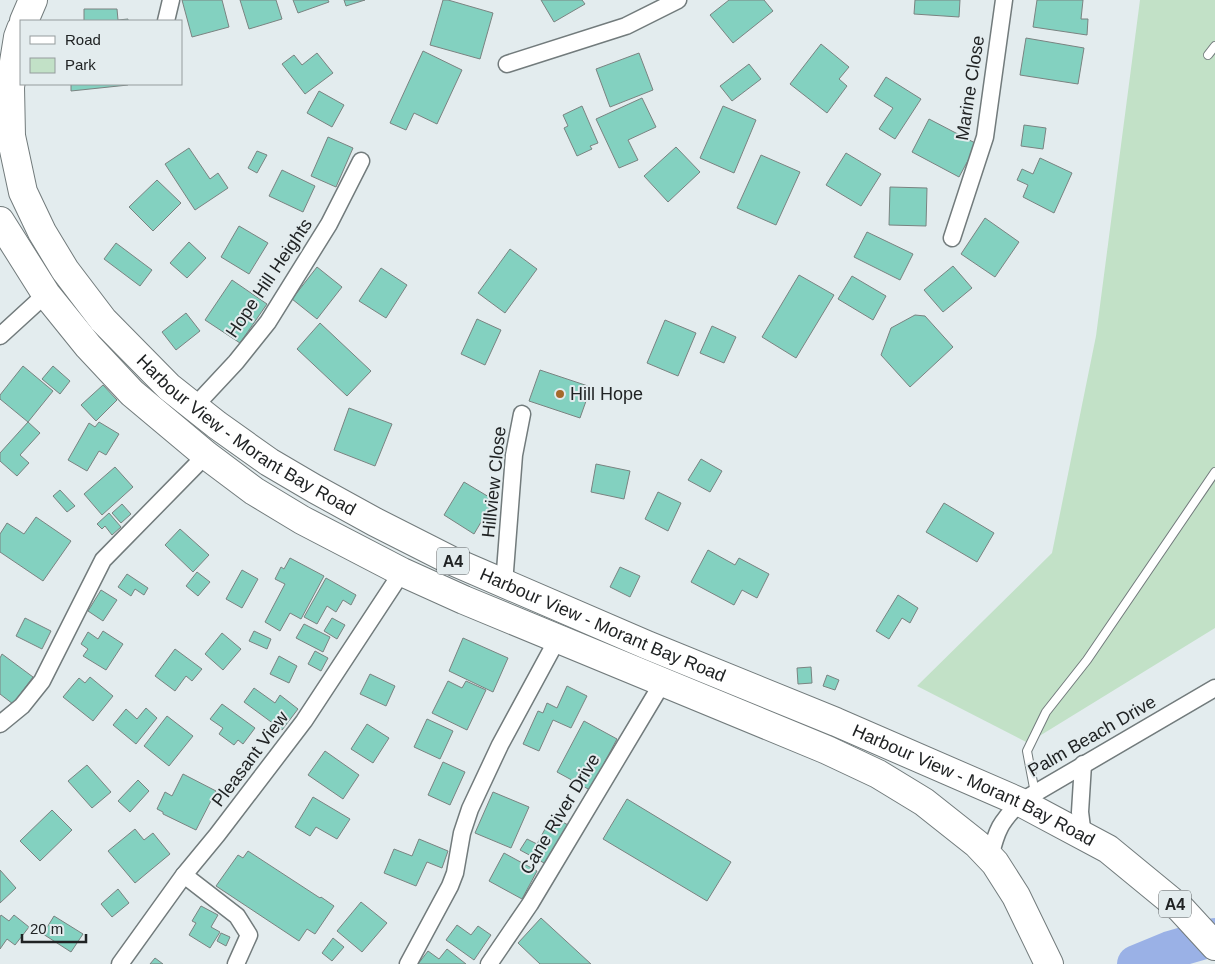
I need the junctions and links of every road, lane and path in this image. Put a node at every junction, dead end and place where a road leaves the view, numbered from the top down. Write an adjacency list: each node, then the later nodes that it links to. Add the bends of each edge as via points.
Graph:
1 (33, 0): 5 (highway)
2 (171, 0): 6 (street)
3 (678, 0): 10 (street, via 626,26)
4 (1004, 0): 13 (street, Marine Close, via 985,137)
5 (24, 20)
6 (166, 20)
7 (20, 32): 16 (highway, Harbour View - Morant Bay Road / A4, via 10,87 12,136 23,192 65,270 102,320 169,387)
8 (1215, 46): 9 (lane)
9 (1208, 55)
10 (507, 64)
11 (361, 161): 16 (street, Hope Hill Heights, via 329,224 268,322)
12 (0, 221): 14 (highway, Harbour View - Morant Bay Road / A4)
13 (952, 238)
14 (46, 294): 15 (street); 18 (highway, Harbour View - Morant Bay Road / A4, via 132,393)
15 (0, 336)
16 (194, 407): 21 (highway, Harbour View - Morant Bay Road / A4, via 269,462 315,489 442,556)
17 (522, 414): 21 (street, Hillview Close, via 514,455)
18 (206, 455): 20 (highway, Harbour View - Morant Bay Road / A4, via 254,491 302,520); 25 (street, via 103,560 42,681 22,706)
19 (1215, 472): 27 (lane, via 1087,660 1046,712 1027,751)
20 (402, 572): 22 (highway, Harbour View - Morant Bay Road / A4); 30 (street, Pleasant View, via 304,721)
21 (504, 584): 27 (highway, Harbour View - Morant Bay Road / A4, via 646,646)
22 (558, 638): 23 (highway, Harbour View - Morant Bay Road / A4); 34 (street, via 500,745 470,809 450,886)
23 (663, 682): 29 (highway, Harbour View - Morant Bay Road / A4, via 878,774 924,802); 35 (street, Cane River Drive, via 530,904)
24 (1215, 688): 26 (street, Palm Beach Drive)
25 (0, 724)
26 (1083, 764): 27 (street, Palm Beach Drive); 28 (street, via 1080,812)
27 (1027, 797): 28 (highway, Harbour View - Morant Bay Road / A4); 29 (street, Palm Beach Drive, via 1004,819 996,833)
28 (1083, 836): 31 (highway, Harbour View - Morant Bay Road / A4, via 1108,849 1131,867 1181,909)
29 (990, 858): 36 (highway, Harbour View - Morant Bay Road / A4, via 1016,896)
30 (184, 875): 32 (street, Pleasant View); 33 (street, via 237,916 249,935)
31 (1215, 946)
32 (120, 964)
33 (236, 964)
34 (408, 964)
35 (489, 964)
36 (1049, 964)

